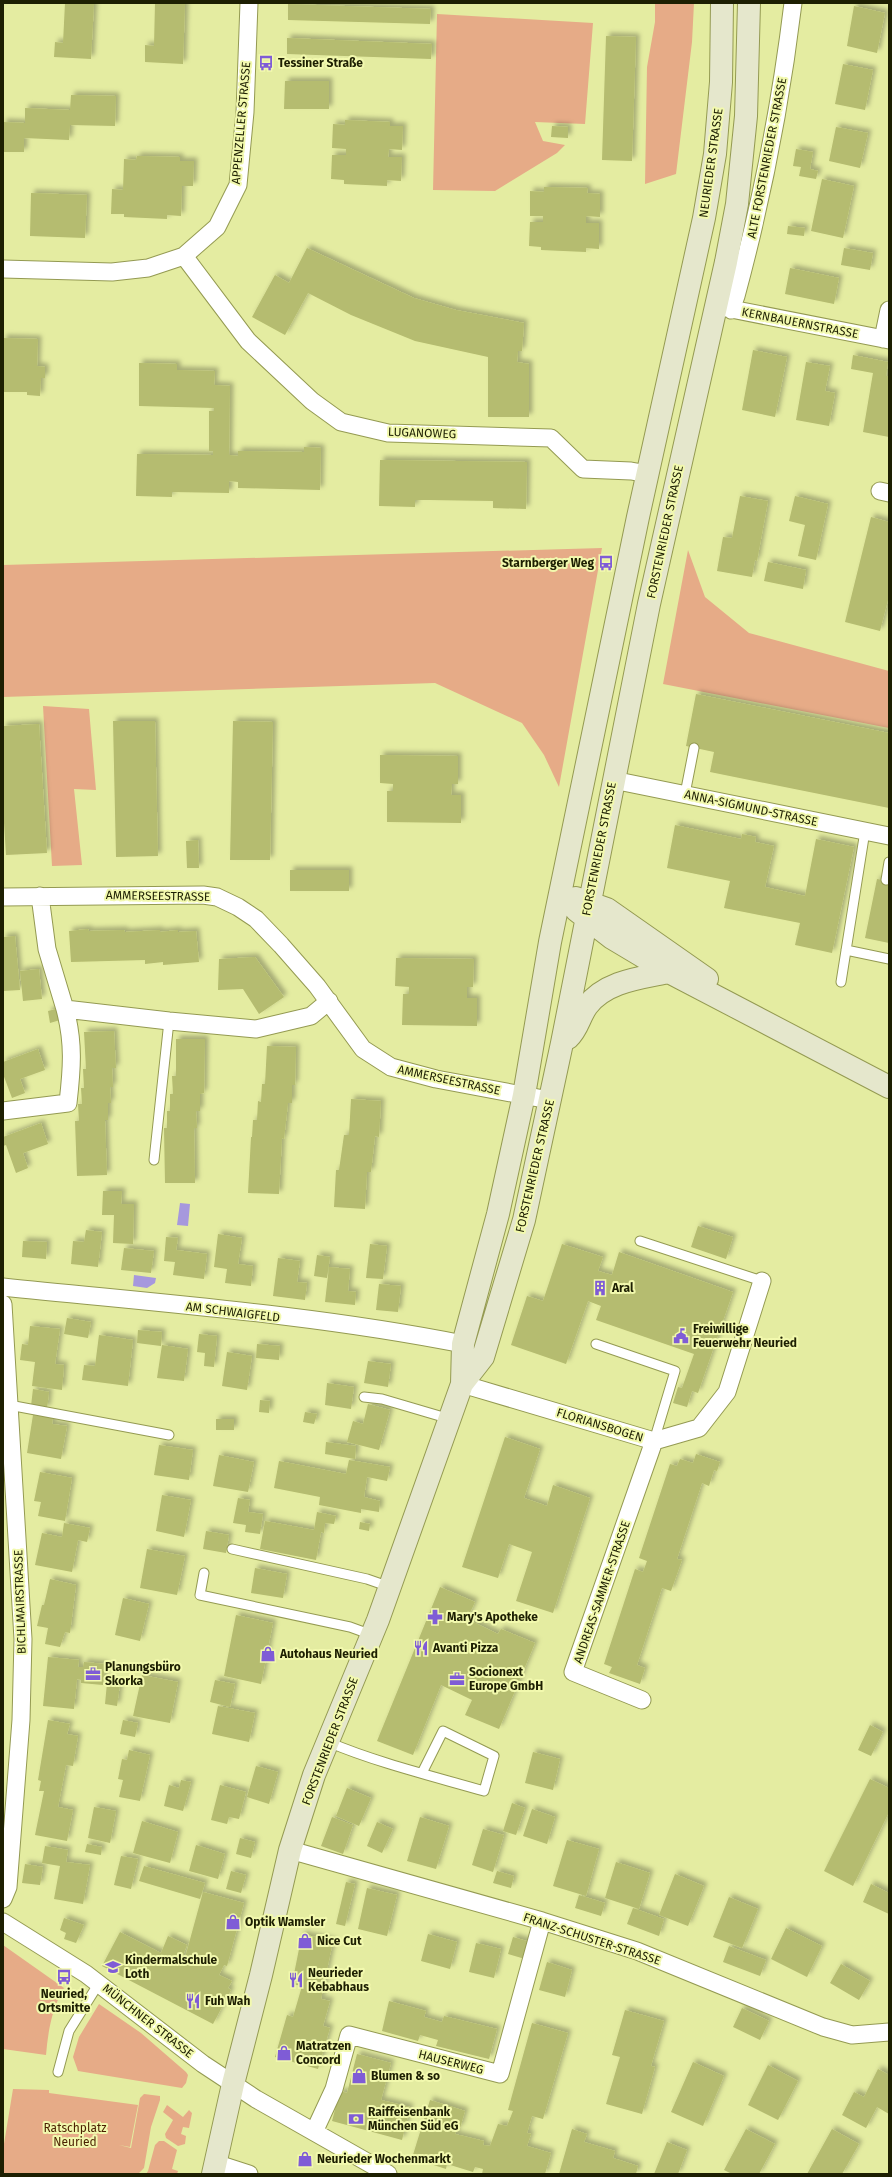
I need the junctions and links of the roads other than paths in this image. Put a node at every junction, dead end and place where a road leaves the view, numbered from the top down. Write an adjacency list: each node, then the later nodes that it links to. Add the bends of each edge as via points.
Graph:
1 (249, 3): 5 (street, APPENZELLER STRASSE, via 245,112 238,184 217,227)
2 (722, 3): 9 (main road, NEURIEDER STRASSE, via 721,82 715,154 704,218)
3 (749, 3): 7 (main road, via 746,116 740,179 726,262)
4 (793, 3): 7 (street, ALTE FORSTENRIEDER STRASSE, via 778,108 759,208 736,296)
5 (184, 256): 6 (street, APPENZELLER STRASSE, via 148,268 122,271); 11 (street, LUGANOWEG, via 248,341 312,401 341,422 388,433 551,438 583,469)
6 (3, 269)
7 (724, 308): 10 (street, KERNBAUERNSTRASSE); 13 (main road, FORSTENRIEDER STRASSE, via 678,471)
8 (889, 310): 10 (street, KERNBAUERNSTRASSE)
9 (681, 320): 11 (main road, FORSTENRIEDER STRASSE)
10 (886, 339)
11 (648, 474): 19 (main road, FORSTENRIEDER STRASSE)
12 (694, 748): 14 (lane)
13 (613, 780): 14 (street, ANNA-SIGMUND-STRASSE); 22 (main road, FORSTENRIEDER STRASSE)
14 (684, 794): 15 (street, ANNA-SIGMUND-STRASSE)
15 (865, 831): 16 (street, ANNA-SIGMUND-STRASSE); 23 (lane)
16 (889, 836)
17 (889, 862): 18 (lane)
18 (886, 880)
19 (561, 895): 22 (main road); 33 (main road, FORSTENRIEDER STRASSE, via 550,942)
20 (40, 896): 21 (street, AMMERSEESTRASSE); 27 (street, AMMERSEESTRASSE, via 217,897 238,907 256,920 281,945); 28 (street, via 47,949)
21 (3, 897)
22 (588, 910): 25 (main road, via 612,938); 30 (main road, via 608,909); 31 (main road, FORSTENRIEDER STRASSE)
23 (846, 950): 24 (lane); 26 (lane)
24 (889, 959)
25 (669, 972): 30 (main road); 31 (main road, via 622,982 604,992 587,1006 576,1031)
26 (841, 982)
27 (328, 1001): 29 (street, via 311,1016 256,1029); 33 (street, AMMERSEESTRASSE, via 363,1049 391,1067 436,1079)
28 (65, 1008): 29 (street); 35 (street, via 72,1035 72,1071 68,1103)
29 (169, 1021): 36 (lane)
30 (779, 1030): 32 (main road)
31 (562, 1043): 34 (main road, FORSTENRIEDER STRASSE)
32 (889, 1087)
33 (524, 1095): 34 (street, AMMERSEESTRASSE); 41 (main road, FORSTENRIEDER STRASSE, via 498,1214)
34 (549, 1100): 43 (main road, FORSTENRIEDER STRASSE, via 524,1220 483,1357)
35 (3, 1111)
36 (154, 1160)
37 (640, 1240): 38 (lane)
38 (762, 1281): 48 (street, FLORIANSBOGEN, via 727,1392 699,1428)
39 (3, 1288): 41 (street, AM SCHWAIGFELD, via 227,1310 367,1328)
40 (3, 1304): 45 (street, BICHLMAIRSTRASSE)
41 (463, 1344): 43 (main road, FORSTENRIEDER STRASSE)
42 (596, 1344): 48 (lane, via 675,1371)
43 (462, 1384): 46 (main road, FORSTENRIEDER STRASSE); 48 (street, FLORIANSBOGEN)
44 (364, 1397): 46 (lane, via 382,1399)
45 (9, 1405): 47 (lane); 57 (street, BICHLMAIRSTRASSE, via 23,1638 21,1720 8,1887)
46 (450, 1419): 51 (main road, FORSTENRIEDER STRASSE)
47 (169, 1435)
48 (654, 1441): 53 (street, ANDREAS-SAMMER-STRASSE, via 574,1672)
49 (232, 1549): 51 (lane, via 367,1579)
50 (204, 1573): 52 (lane, via 200,1595 350,1626)
51 (390, 1587): 52 (main road, FORSTENRIEDER STRASSE)
52 (372, 1635): 54 (main road, FORSTENRIEDER STRASSE)
53 (642, 1700)
54 (328, 1742): 55 (lane); 56 (main road, FORSTENRIEDER STRASSE, via 314,1775)
55 (422, 1773): 55 (lane, via 484,1791 494,1756 443,1731)
56 (290, 1850): 58 (street, FRANZ-SCHUSTER-STRASSE); 63 (main road, FORSTENRIEDER STRASSE)
57 (3, 1898)
58 (542, 1921): 61 (street, FRANZ-SCHUSTER-STRASSE, via 637,1951 823,2027 852,2035); 64 (street, HAUSERWEG, via 500,2074 349,2035 334,2088)
59 (3, 1922): 60 (street, MÜNCHNER STRASSE)
60 (99, 1983): 62 (lane, via 69,2030); 63 (street, MÜNCHNER STRASSE, via 203,2064)
61 (889, 2032)
62 (58, 2072)
63 (233, 2084): 64 (street, MÜNCHNER STRASSE); 65 (main road, FORSTENRIEDER STRASSE)
64 (314, 2132): 66 (street, MÜNCHNER STRASSE)
65 (214, 2168): 67 (street)
66 (380, 2172)
67 (249, 2174)

